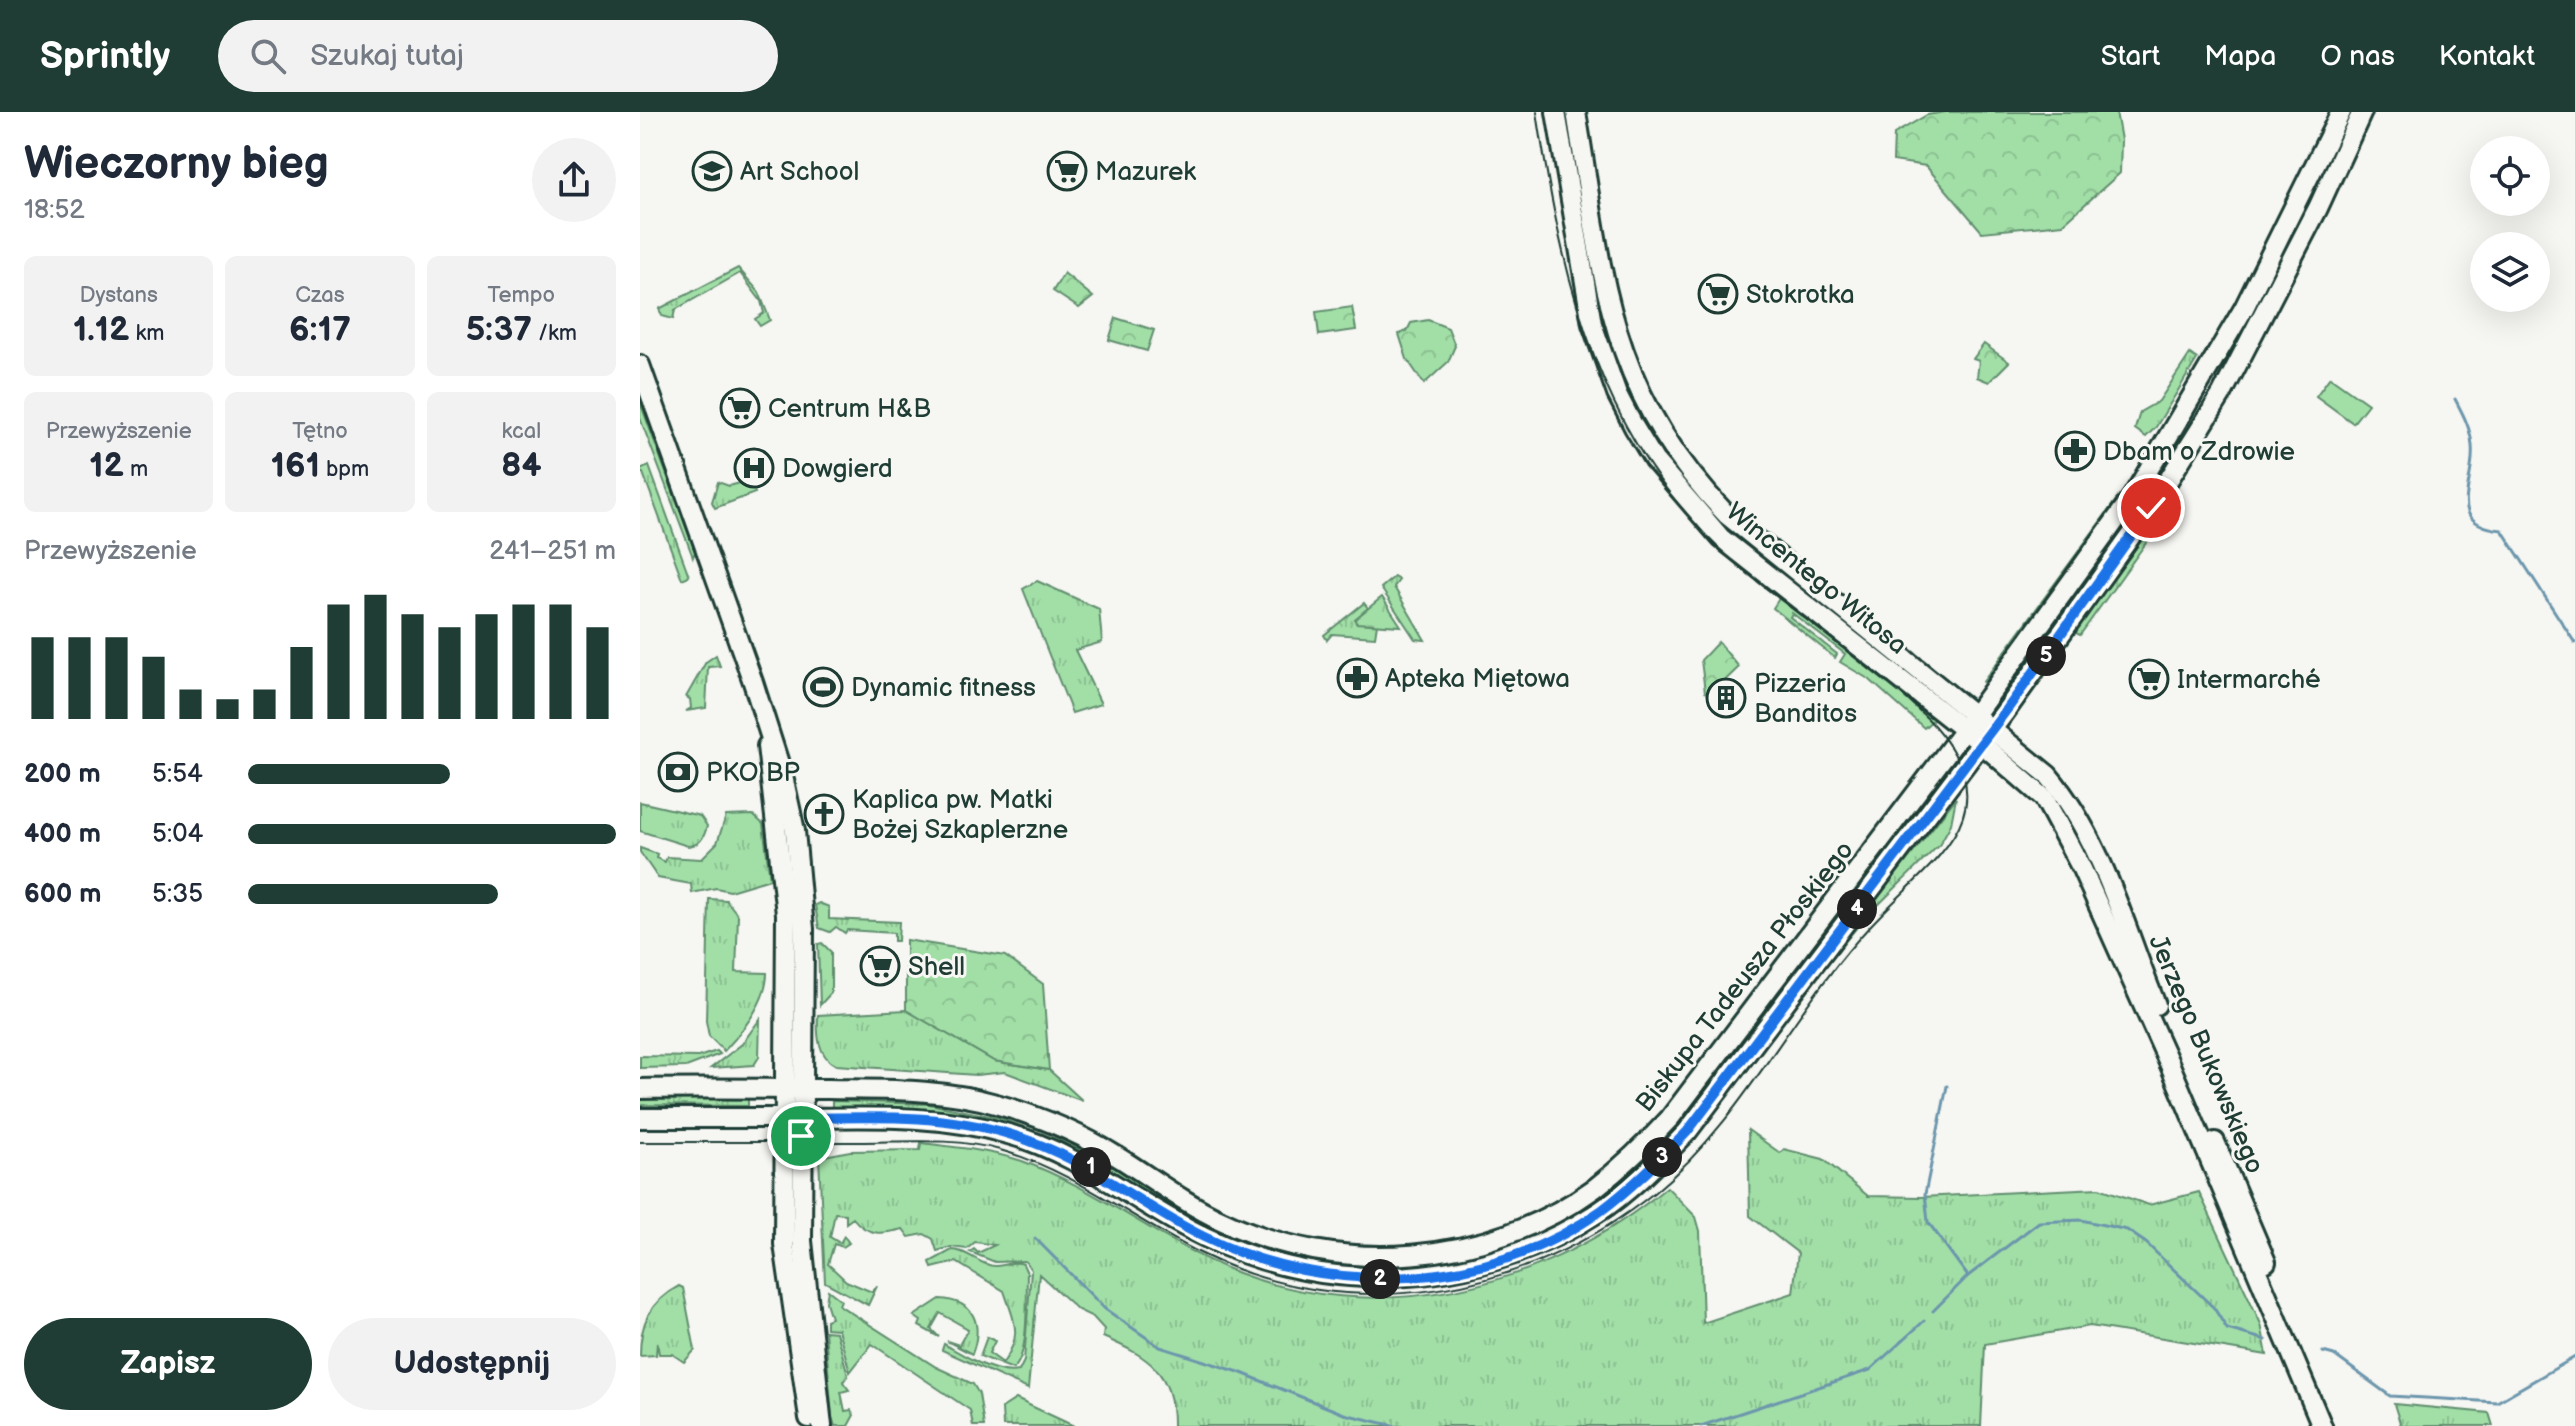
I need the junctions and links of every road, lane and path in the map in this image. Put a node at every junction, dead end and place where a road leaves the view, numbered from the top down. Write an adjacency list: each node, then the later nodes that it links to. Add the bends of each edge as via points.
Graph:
1 (1556, 112): 7 (main road, Wincentego Witosa, via 1592,324 1617,394 1654,460 1721,538)
2 (1576, 112): 6 (main road, Wincentego Witosa, via 1609,307 1621,349 1659,431 1727,515)
3 (2341, 112): 6 (main road, Biskupa Tadeusza Płoskiego, via 2244,308 2167,443 2069,589)
4 (2362, 112): 9 (main road, Biskupa Tadeusza Płoskiego, via 2308,228 2200,431 2086,603)
5 (640, 365): 8 (main road)
6 (1975, 714): 7 (main road, Biskupa Tadeusza Płoskiego); 9 (main road, Wincentego Witosa)
7 (1964, 730): 9 (main road, Wincentego Witosa); 12 (main road, Biskupa Tadeusza Płoskiego, via 1662,1126 1594,1188 1524,1227 1486,1241 1390,1256 1297,1248 1221,1220 1092,1142 1036,1117 941,1093)
8 (767, 732): 11 (main road, via 767,771 786,914); 12 (main road, via 789,801 803,898)
9 (1987, 736): 15 (main road, Biskupa Tadeusza Płoskiego, via 1687,1132 1599,1212 1501,1260 1442,1274 1383,1279 1303,1271 1203,1237 1078,1161 1012,1135 910,1117); 18 (main road, Jerzego Bukowskiego, via 2044,798 2061,825 2170,1065); 19 (main road, Jerzego Bukowskiego, via 2048,775 2076,810)
10 (640, 1089): 11 (main road, Biskupa Tadeusza Płoskiego)
11 (783, 1089): 12 (main road, Biskupa Tadeusza Płoskiego); 14 (main road)
12 (802, 1089): 15 (main road)
13 (640, 1118): 14 (main road, Biskupa Tadeusza Płoskiego)
14 (782, 1118): 15 (main road, Biskupa Tadeusza Płoskiego); 16 (main road, via 787,1280)
15 (802, 1118): 17 (main road, via 802,1241)
16 (811, 1426)
17 (822, 1426)
18 (2322, 1426)
19 (2335, 1426)

